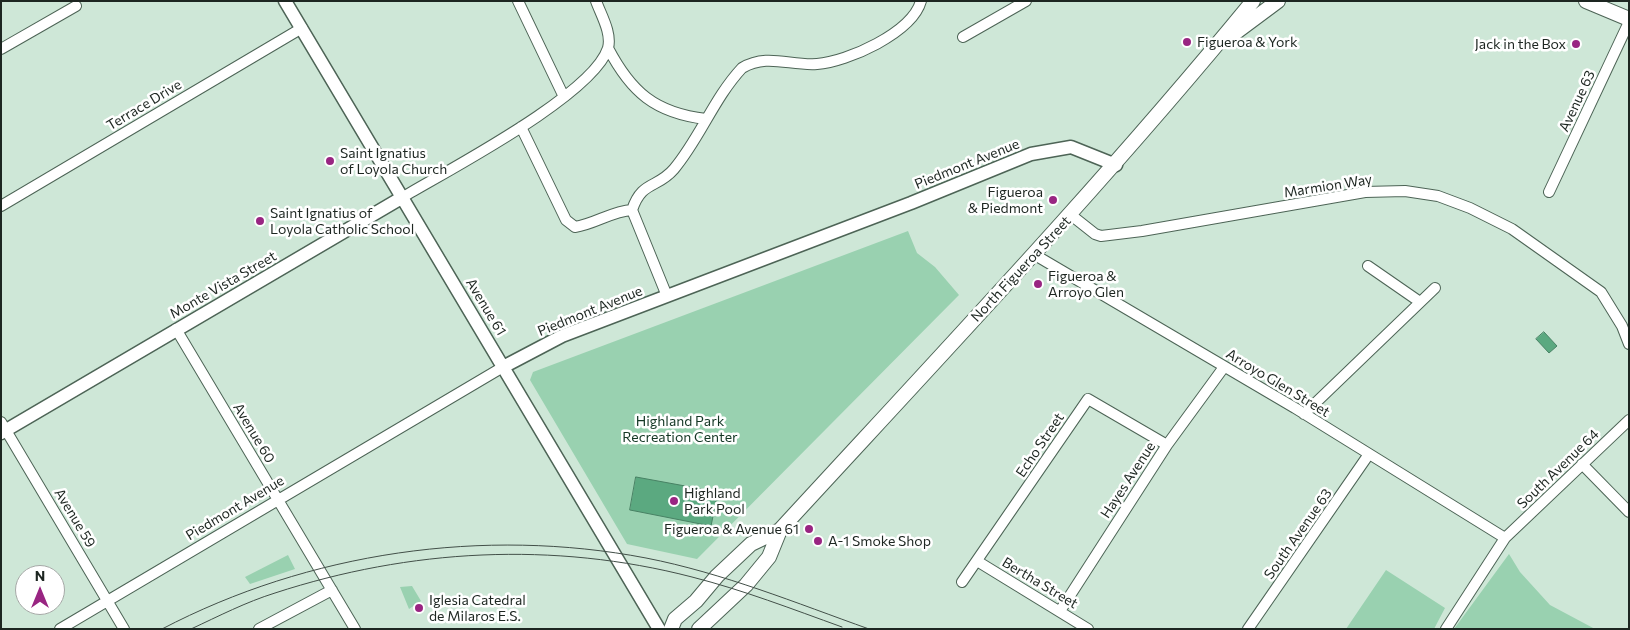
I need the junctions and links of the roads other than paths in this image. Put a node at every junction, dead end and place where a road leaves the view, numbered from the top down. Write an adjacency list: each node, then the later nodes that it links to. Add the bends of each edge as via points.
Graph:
1 (285, 1): 11 (street, Avenue 61)
2 (518, 1): 16 (street)
3 (596, 1): 13 (street, via 606,28)
4 (921, 1): 17 (street, via 902,28 880,42 836,61 814,64 770,60 751,62 735,76)
5 (1026, 1): 12 (street)
6 (1253, 1): 15 (main road, North Figueroa Street)
7 (1278, 1): 15 (main road)
8 (1586, 1): 10 (main road)
9 (76, 6): 14 (street)
10 (1629, 21): 20 (street, Avenue 63)
11 (302, 28): 21 (street, Avenue 61); 22 (street, Terrace Drive)
12 (963, 37)
13 (608, 48): 16 (street, Monte Vista Street, via 581,84); 17 (street, via 626,80 652,103 668,111)
14 (1, 49)
15 (1212, 50): 19 (main road, North Figueroa Street)
16 (564, 97): 18 (street, Monte Vista Street)
17 (706, 119): 23 (street, via 672,172 642,189)
18 (521, 128): 21 (street, Monte Vista Street); 23 (street, via 566,220 575,227)
19 (1116, 165): 24 (main road, North Figueroa Street); 28 (street, Piedmont Avenue, via 1071,148 1043,151)
20 (1549, 192)
21 (403, 197): 30 (street, Monte Vista Street); 33 (street, Avenue 61)
22 (1, 206)
23 (632, 210): 28 (street)
24 (1071, 215): 25 (main road, North Figueroa Street); 31 (street, Marmion Way, via 1095,234 1108,235 1365,192 1405,191 1438,196 1512,229 1600,292 1622,326)
25 (1035, 255): 32 (street, Arroyo Glen Street); 42 (main road, North Figueroa Street)
26 (1368, 266): 29 (street)
27 (1435, 288): 29 (street)
28 (667, 296): 33 (street, Piedmont Avenue, via 562,336)
29 (1420, 302): 34 (street)
30 (176, 329): 36 (street, Monte Vista Street); 40 (street, Avenue 60)
31 (1629, 344)
32 (1224, 366): 34 (street, Arroyo Glen Street); 37 (street, Hayes Avenue)
33 (503, 367): 40 (street, Piedmont Avenue); 53 (street, Avenue 61)
34 (1304, 414): 38 (street, Arroyo Glen Street)
35 (1629, 420): 39 (street, South Avenue 64)
36 (3, 428): 47 (street, Avenue 59)
37 (1167, 445): 44 (street, Echo Street, via 1088,399); 48 (street, Hayes Avenue)
38 (1370, 454): 43 (street, Arroyo Glen Street); 57 (street, South Avenue 63)
39 (1582, 464): 41 (street); 43 (street, South Avenue 64)
40 (278, 500): 46 (street, Avenue 60); 47 (street, Piedmont Avenue)
41 (1629, 512)
42 (780, 530): 54 (main road, North Figueroa Street, via 751,544 675,619); 55 (main road, North Figueroa Street, via 769,557 746,585)
43 (1506, 538): 58 (street, South Avenue 64)
44 (977, 561): 45 (street, Echo Street); 48 (street, Bertha Street)
45 (962, 582)
46 (332, 590): 51 (street); 52 (street, Avenue 60)
47 (108, 601): 49 (street, Piedmont Avenue); 50 (street, Avenue 59)
48 (1060, 611): 56 (street, Bertha Street)
49 (60, 629)
50 (124, 629)
51 (259, 629)
52 (355, 629)
53 (659, 629)
54 (671, 629)
55 (699, 629)
56 (1088, 629)
57 (1248, 629)
58 (1446, 629)

